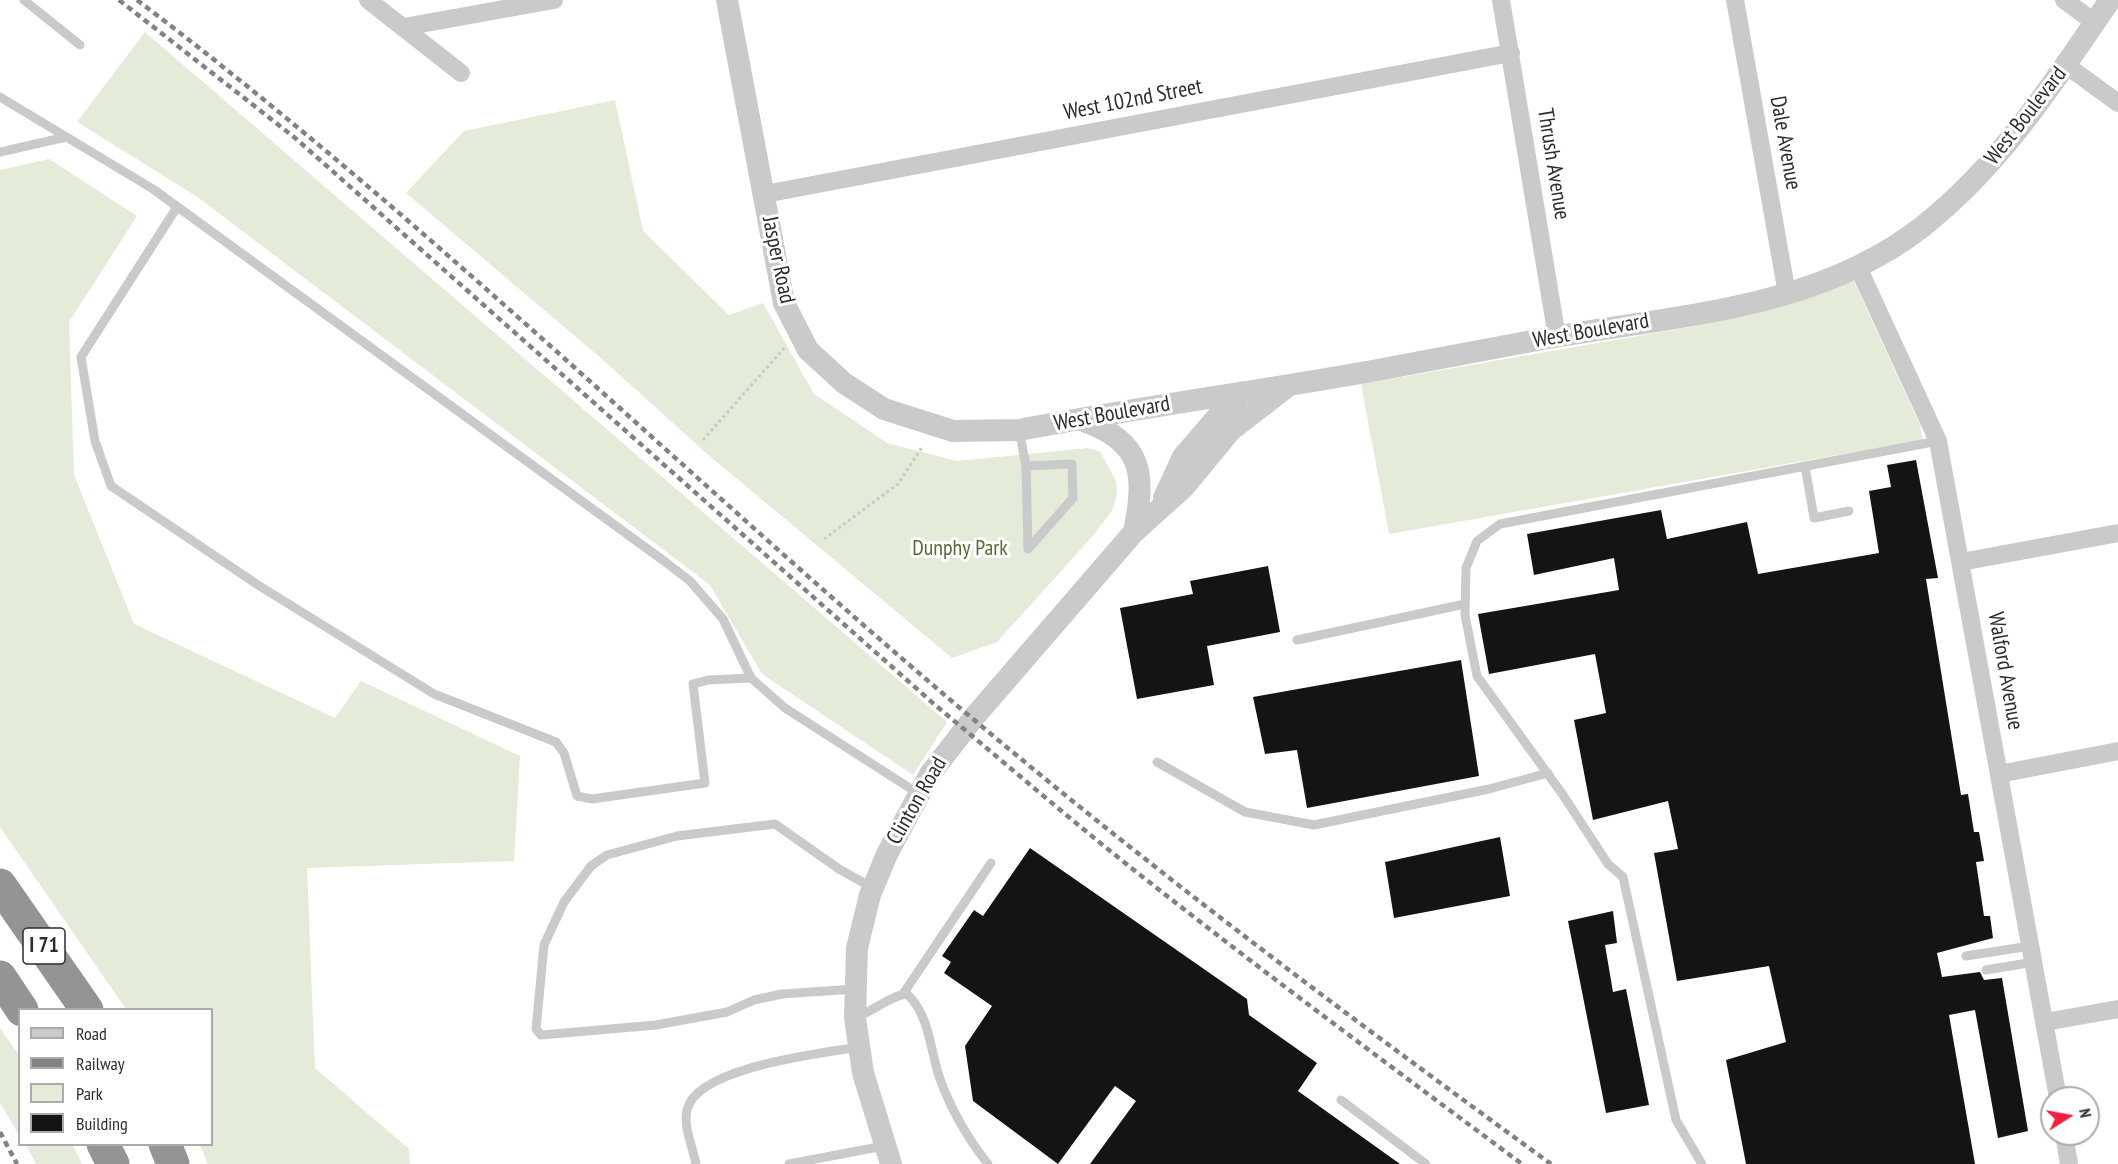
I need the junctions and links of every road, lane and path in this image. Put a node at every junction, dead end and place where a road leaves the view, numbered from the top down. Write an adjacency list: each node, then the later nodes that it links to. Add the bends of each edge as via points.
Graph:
1 (24, 0): 11 (lane)
2 (368, 0): 10 (street)
3 (554, 0): 10 (street)
4 (727, 0): 19 (street, Jasper Road)
5 (1501, 0): 12 (street, Thrush Avenue)
6 (1735, 0): 22 (street, Dale Avenue)
7 (2064, 0): 9 (street)
8 (2110, 0): 9 (street, West Boulevard)
9 (2094, 22): 13 (street, West Boulevard)
10 (404, 27): 14 (street)
11 (80, 45)
12 (1511, 53): 19 (street, West 102nd Street); 23 (street, Thrush Avenue)
13 (2066, 65): 16 (street); 21 (street, West Boulevard, via 2025,123 1974,181 1921,228)
14 (461, 73)
15 (0, 98): 17 (lane)
16 (2118, 103)
17 (66, 137): 18 (lane); 20 (lane)
18 (0, 152)
19 (765, 194): 30 (street, Jasper Road, via 784,303 808,350 844,383 884,409)
20 (177, 207): 43 (lane, via 690,581 723,619); 43 (lane, via 81,357 95,441 111,486 258,585 434,694 556,742 564,753 577,796 592,799 705,783 693,684)
21 (1858, 267): 22 (street, West Boulevard); 32 (street, Walford Avenue)
22 (1787, 294): 23 (street, West Boulevard, via 1752,304)
23 (1557, 337): 25 (street, West Boulevard)
24 (786, 347): 31 (path)
25 (1290, 384): 26 (street, West Boulevard); 28 (street, Clinton Road)
26 (1243, 392): 27 (street, West Boulevard); 28 (street, Clinton Road)
27 (1079, 419): 29 (street, West Boulevard); 37 (street, via 1104,428 1119,439 1133,459 1141,484)
28 (1225, 422): 37 (street, Clinton Road, via 1183,457 1159,508)
29 (1019, 430): 30 (street, West Boulevard); 34 (lane)
30 (953, 431)
31 (703, 440)
32 (1938, 441): 35 (lane); 40 (street, Walford Avenue)
33 (922, 447): 39 (path, via 898,484)
34 (1026, 466): 34 (lane, via 1027,489 1028,549 1073,498 1072,464)
35 (1805, 466): 36 (lane, via 1814,518); 41 (lane, via 1500,524 1477,541 1470,556)
36 (1849, 512)
37 (1134, 532): 48 (street, Clinton Road, via 962,732)
38 (2118, 533): 40 (street)
39 (824, 539)
40 (1961, 562): 47 (street, Walford Avenue)
41 (1465, 604): 42 (lane); 46 (lane, via 1477,676)
42 (1297, 640)
43 (751, 678): 48 (lane, via 785,708)
44 (2118, 752): 47 (street)
45 (1157, 762): 46 (lane, via 1245,812 1314,825)
46 (1548, 773): 76 (lane, via 1608,864 1623,877 1676,1120)
47 (1999, 774): 52 (street, Walford Avenue)
48 (919, 794): 51 (street, Clinton Road)
49 (991, 863): 57 (lane)
50 (0, 885): 59 (highway, I 71)
51 (873, 888): 56 (street, Clinton Road, via 857,948); 56 (lane, via 775,824 677,836 607,855 591,866 564,902 544,945 536,1029 541,1035 656,1025 727,1012 754,1000 782,994)
52 (2032, 954): 53 (lane); 54 (lane); 62 (street, Walford Avenue)
53 (1966, 956)
54 (1986, 970)
55 (0, 976): 58 (highway, I 71)
56 (855, 989): 61 (street, Clinton Road)
57 (903, 994): 61 (lane); 74 (lane, via 919,1009 947,1098)
58 (21, 1008)
59 (86, 1008)
60 (2118, 1009): 62 (street)
61 (855, 1018): 63 (street, Clinton Road)
62 (2045, 1022): 64 (street, Walford Avenue)
63 (859, 1047): 69 (street, Clinton Road); 72 (lane, via 762,1066 707,1084 687,1107)
64 (2056, 1086)
65 (1341, 1100): 75 (lane)
66 (104, 1146): 70 (highway)
67 (166, 1146): 71 (highway)
68 (2066, 1146): 77 (street)
69 (888, 1155): 73 (lane)
70 (113, 1164)
71 (173, 1164)
72 (696, 1164)
73 (789, 1164)
74 (988, 1164)
75 (1426, 1164)
76 (1702, 1164)
77 (2069, 1164)

